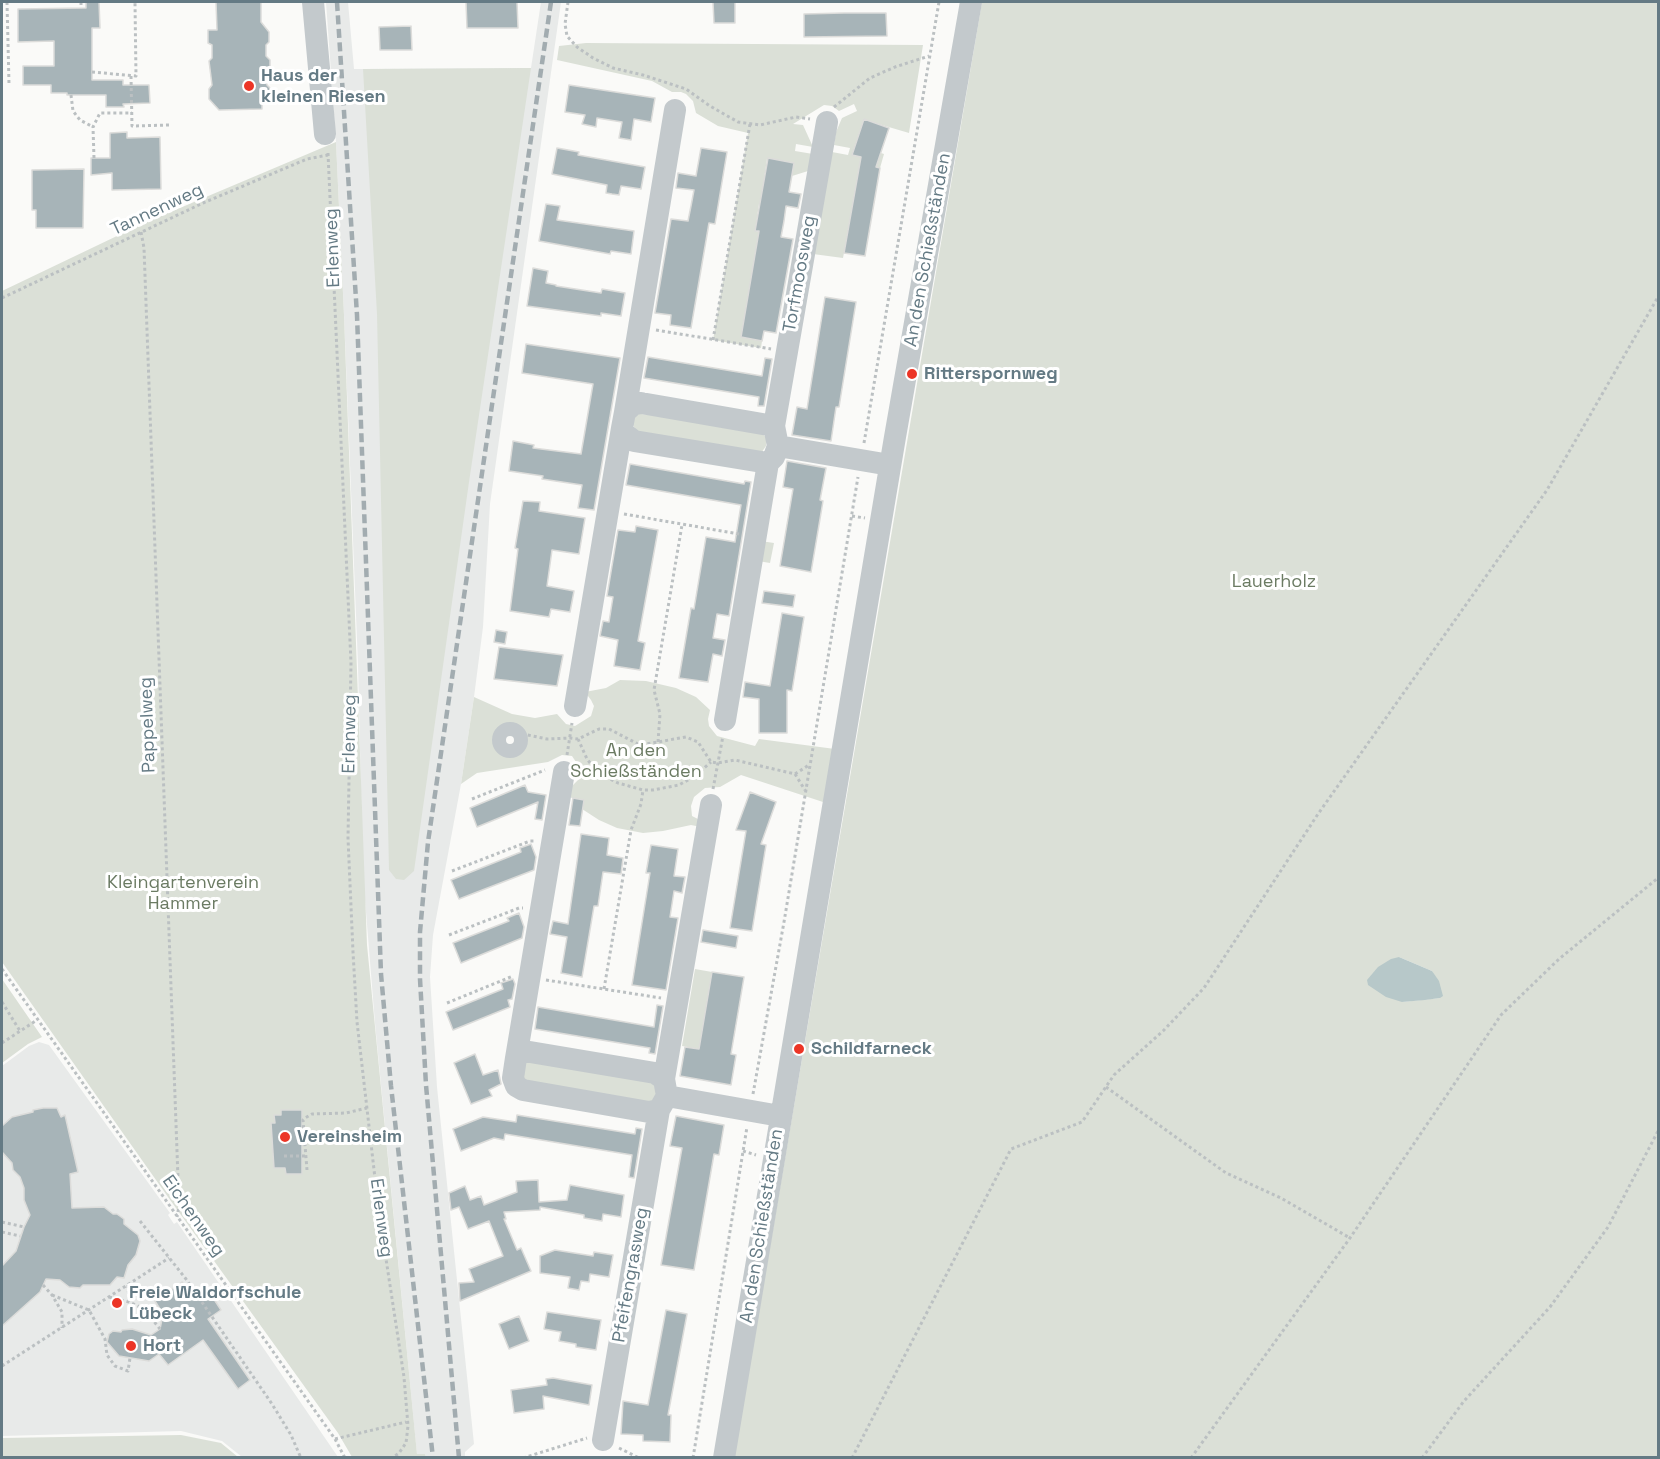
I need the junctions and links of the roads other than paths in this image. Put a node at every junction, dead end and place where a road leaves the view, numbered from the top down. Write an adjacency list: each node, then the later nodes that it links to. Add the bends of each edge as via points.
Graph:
1 (313, 2): 5 (street)
2 (971, 2): 8 (street, An den Schießständen)
3 (675, 110): 6 (street)
4 (827, 122): 7 (street, Torfmoosweg)
5 (327, 145)
6 (623, 420): 7 (street, via 627,437 643,444); 7 (street, via 634,404 649,404); 9 (street)
7 (773, 445): 8 (street); 10 (street, Torfmoosweg)
8 (890, 465): 15 (street, An den Schießständen)
9 (575, 706)
10 (725, 720)
11 (564, 772): 13 (street)
12 (711, 805): 14 (street, Pfeifengrasweg)
13 (516, 1058): 14 (street, via 522,1052 530,1052 655,1074); 14 (street, via 513,1078 523,1090 649,1112)
14 (664, 1095): 15 (street); 16 (street, Pfeifengrasweg)
15 (780, 1116): 17 (street, An den Schießständen)
16 (603, 1440)
17 (724, 1458)

